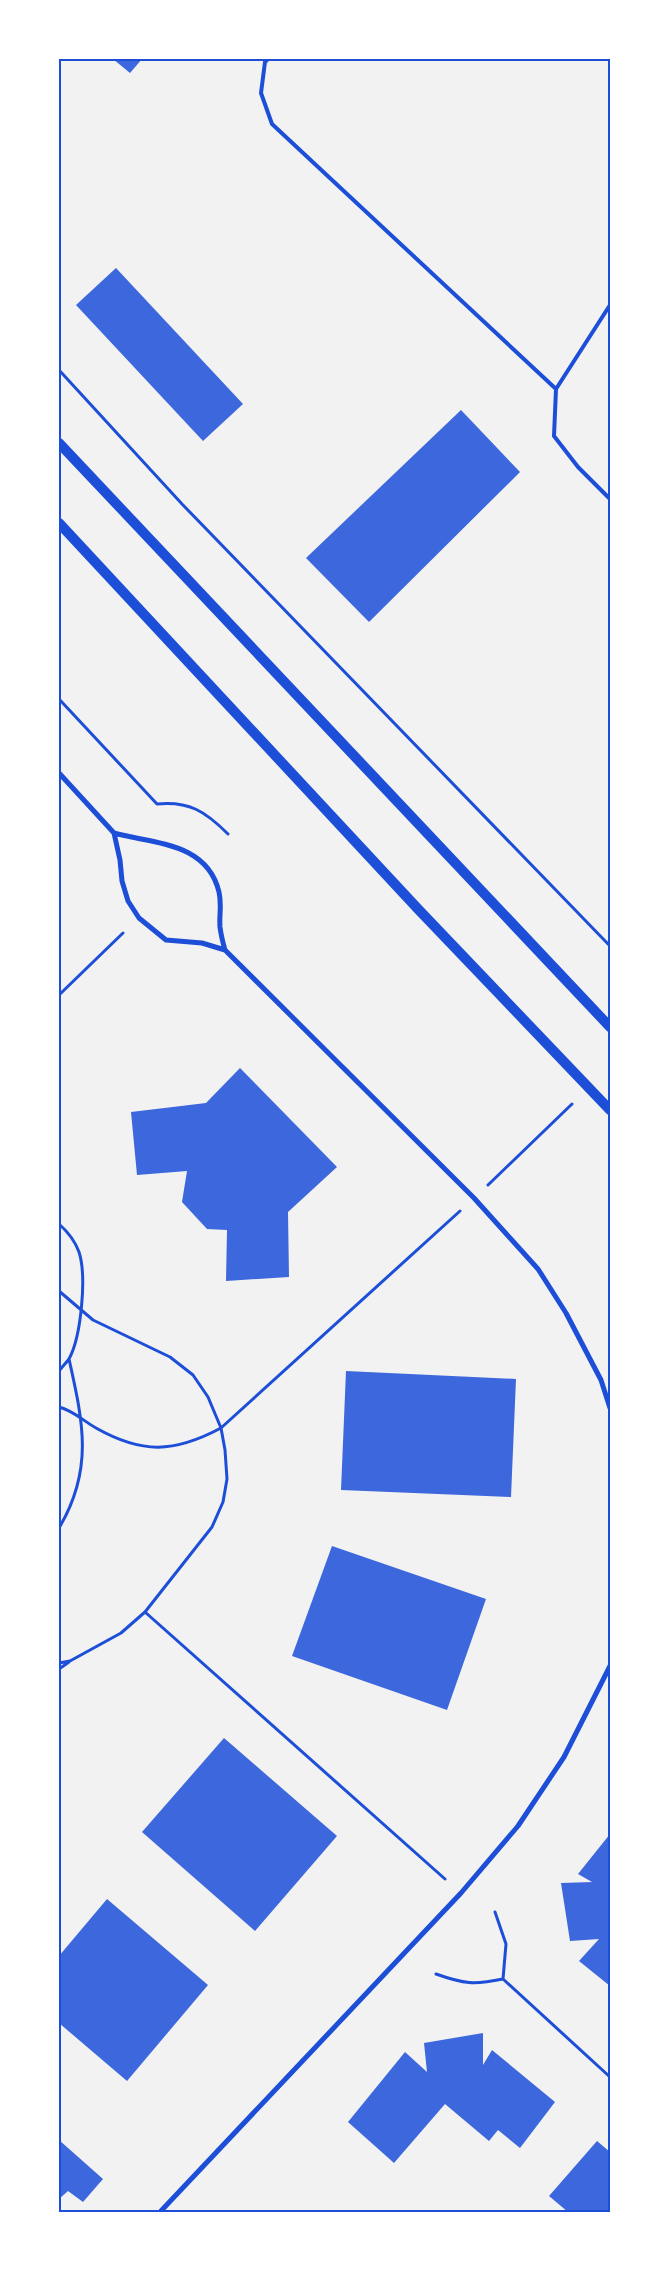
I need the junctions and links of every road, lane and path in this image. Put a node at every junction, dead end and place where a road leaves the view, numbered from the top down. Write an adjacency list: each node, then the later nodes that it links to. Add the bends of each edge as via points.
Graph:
1 (268, 59): 4 (lane, via 261,93 272,124)
2 (610, 305): 4 (lane)
3 (59, 370): 13 (path, via 182,504)
4 (556, 389): 6 (lane, via 554,436 578,467)
5 (59, 443): 16 (main road)
6 (610, 499)
7 (59, 523): 17 (main road)
8 (59, 699): 11 (path, via 157,804 185,804 215,821)
9 (59, 774): 10 (street)
10 (114, 833): 14 (street, via 122,882 128,901 139,918 166,940 202,943); 14 (street, via 182,848 199,860 219,890)
11 (228, 834)
12 (124, 933): 15 (path)
13 (610, 946)
14 (224, 950): 19 (street)
15 (59, 995)
16 (610, 1027)
17 (588, 1088): 18 (main road); 19 (path)
18 (610, 1110)
19 (474, 1198): 26 (street, via 543,1276 597,1372); 28 (path)
20 (59, 1224): 22 (path, via 74,1240 79,1253 84,1287)
21 (59, 1291): 22 (path)
22 (81, 1312): 23 (path); 28 (path, via 170,1357 193,1375 208,1397)
23 (69, 1359): 24 (path); 27 (path)
24 (59, 1371)
25 (59, 1406): 27 (path)
26 (610, 1408)
27 (80, 1416): 28 (path, via 116,1439 145,1447 198,1440); 29 (path, via 81,1477 76,1496)
28 (221, 1428): 30 (path, via 227,1479 223,1502 212,1527)
29 (59, 1528)
30 (145, 1612): 31 (path, via 121,1633); 35 (path)
31 (70, 1661): 32 (path); 34 (path)
32 (59, 1663)
33 (610, 1666): 35 (street, via 564,1757 518,1826)
34 (59, 1669)
35 (461, 1893): 40 (street)
36 (495, 1912): 38 (path, via 506,1944)
37 (436, 1974): 38 (path, via 461,1983)
38 (503, 1979): 39 (path)
39 (610, 2077)
40 (160, 2212)

